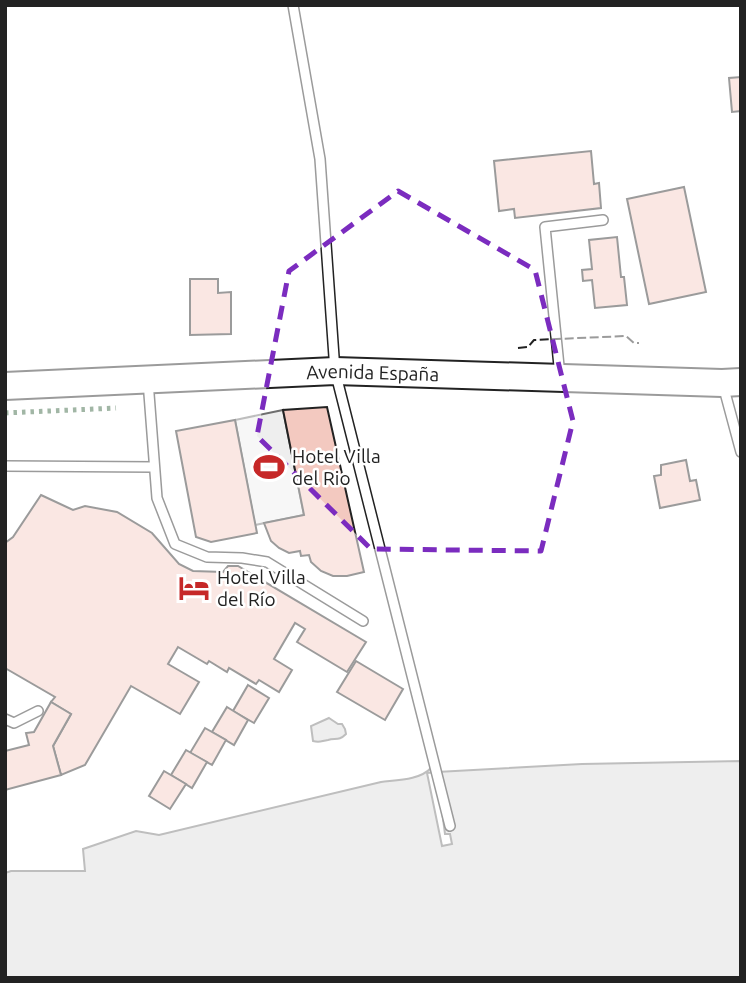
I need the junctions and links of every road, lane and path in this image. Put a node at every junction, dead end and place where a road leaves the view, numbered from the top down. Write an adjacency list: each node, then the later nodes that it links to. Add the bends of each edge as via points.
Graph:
1 (293, 5): 3 (lane, via 320,159)
2 (603, 220): 4 (lane, via 545,227)
3 (335, 372): 4 (main road, Avenida España); 5 (main road, Avenida España); 14 (lane)
4 (560, 377): 6 (main road, Avenida España)
5 (148, 379): 7 (main road, Avenida España); 10 (lane)
6 (732, 383): 8 (lane)
7 (5, 386)
8 (741, 452)
9 (5, 466): 10 (lane)
10 (155, 467): 11 (lane, via 157,498 175,544 207,557 267,562)
11 (363, 621)
12 (38, 711): 13 (lane, via 14,723)
13 (5, 719)
14 (450, 826)

